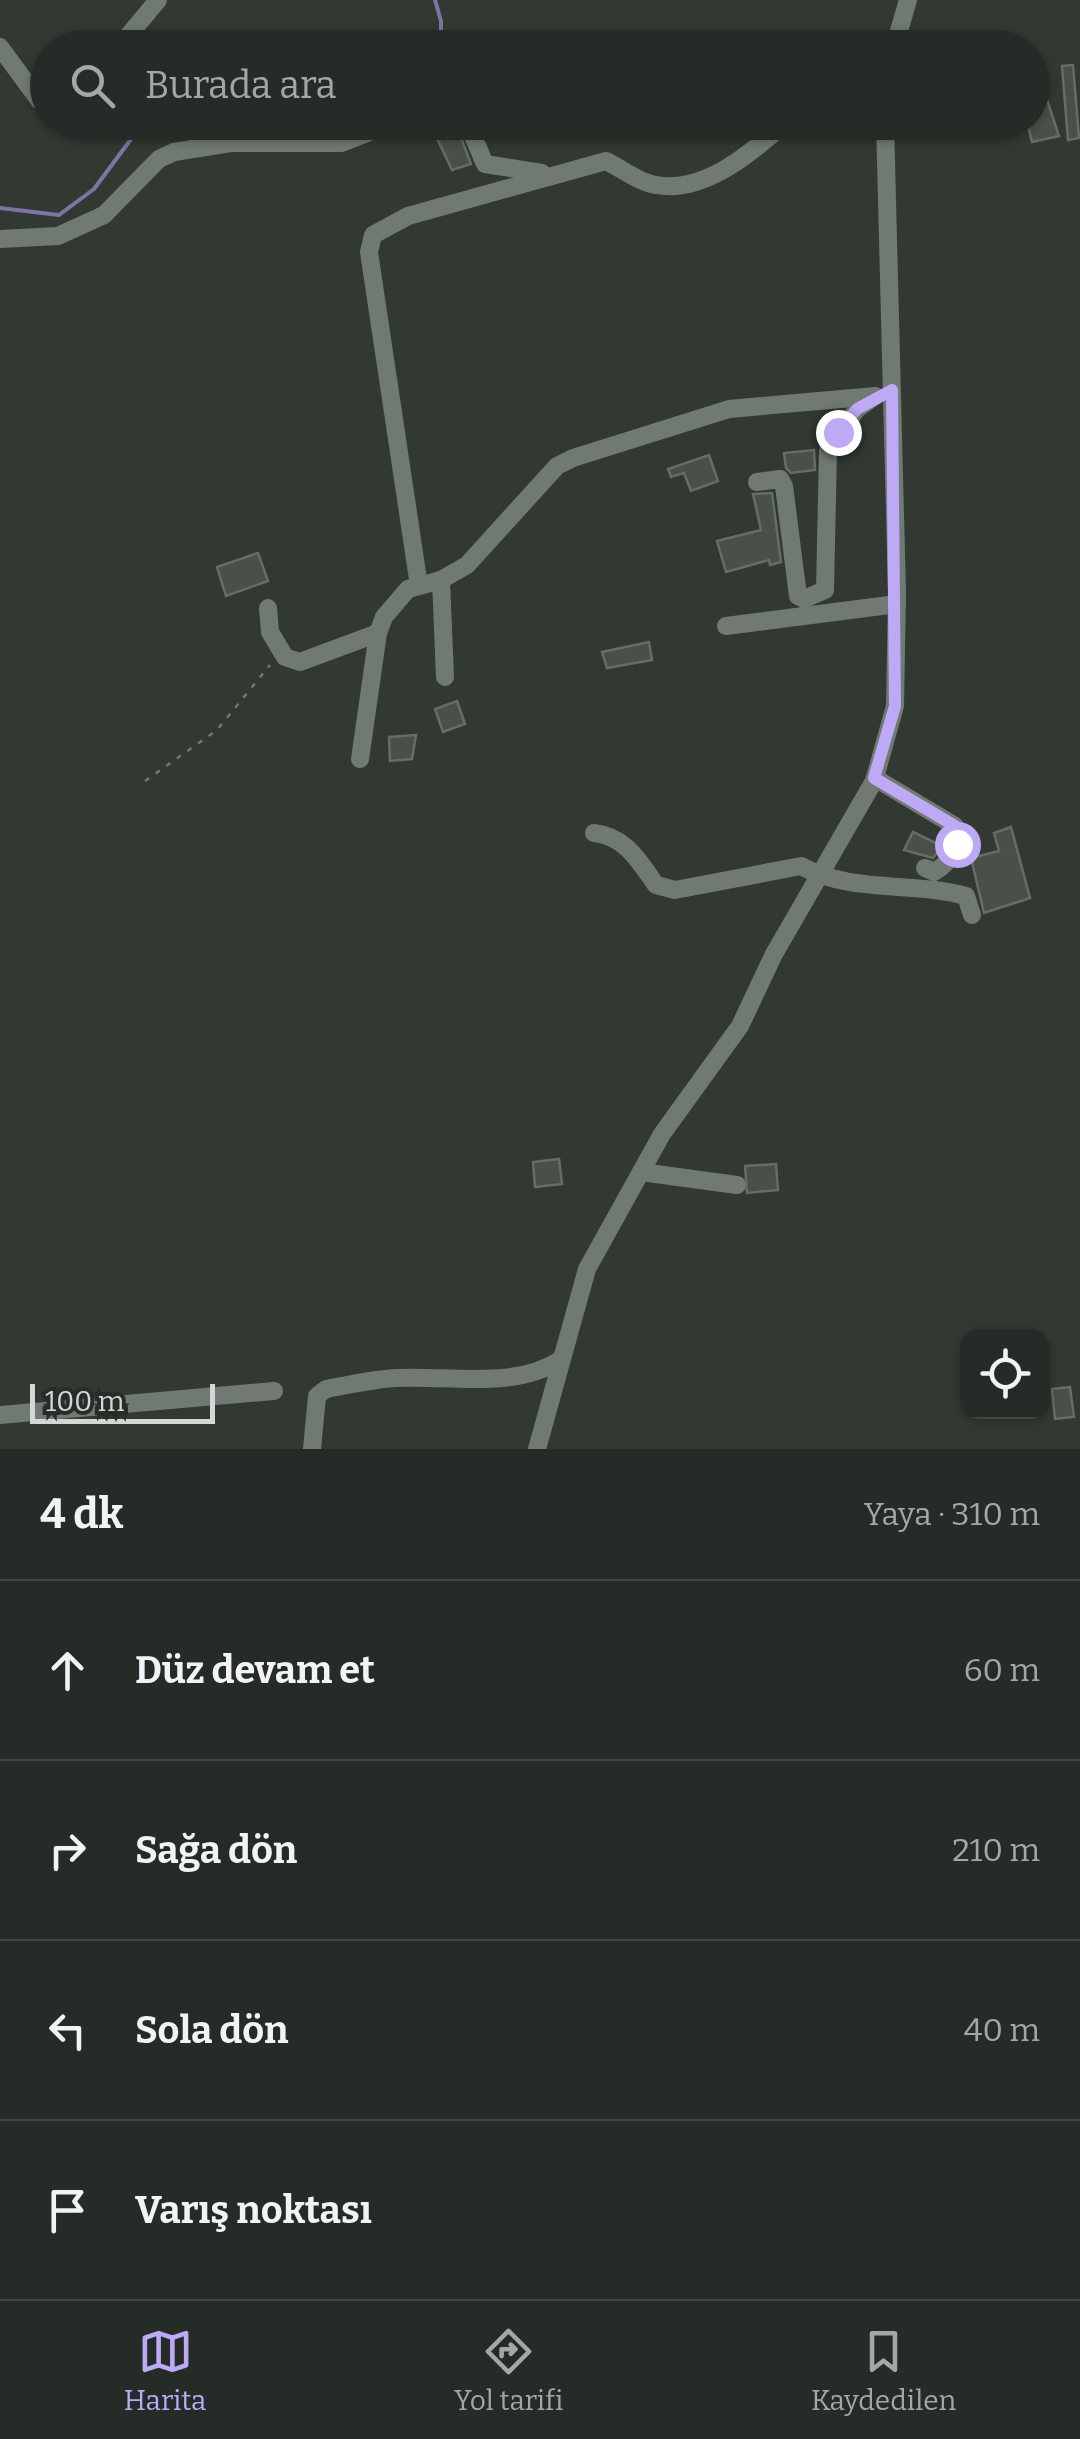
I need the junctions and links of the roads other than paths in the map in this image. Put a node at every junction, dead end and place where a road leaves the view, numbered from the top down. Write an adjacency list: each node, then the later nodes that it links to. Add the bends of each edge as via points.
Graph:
1 (158, 0): 3 (street)
2 (908, 0): 4 (street)
3 (133, 30)
4 (899, 30)
5 (0, 47): 6 (street)
6 (30, 88)
7 (349, 140): 12 (street, via 231,142 174,152 104,215 58,236)
8 (474, 140): 11 (street, via 484,164)
9 (763, 140): 11 (street, via 720,173 682,184 655,185 606,161)
10 (885, 140): 13 (street)
11 (549, 174): 16 (street, via 408,216 373,234 369,252)
12 (0, 239)
13 (884, 393): 14 (street, via 857,409 828,452 820,596 798,596 784,486 780,479); 15 (street, via 728,409 572,458 557,466 484,551); 17 (street)
14 (757, 482)
15 (441, 580): 16 (street); 21 (street)
16 (418, 586): 20 (street, via 384,617)
17 (897, 604): 19 (street); 23 (street, via 895,706)
18 (268, 608): 20 (street, via 270,632 284,657 300,662)
19 (726, 626)
20 (378, 633): 22 (street)
21 (446, 677)
22 (360, 759)
23 (874, 778): 25 (street, via 955,826 957,844 944,867); 26 (street)
24 (594, 833): 26 (street, via 609,834 631,850 656,885 675,890 785,866)
25 (925, 868)
26 (819, 876): 27 (street, via 966,896); 28 (street, via 740,1026)
27 (972, 915)
28 (641, 1172): 29 (street); 30 (street, via 587,1269)
29 (737, 1184)
30 (560, 1360): 33 (street, via 544,1371 509,1378 394,1378 326,1389 317,1396); 34 (street)
31 (274, 1391): 32 (street)
32 (0, 1415)
33 (312, 1449)
34 (536, 1449)

